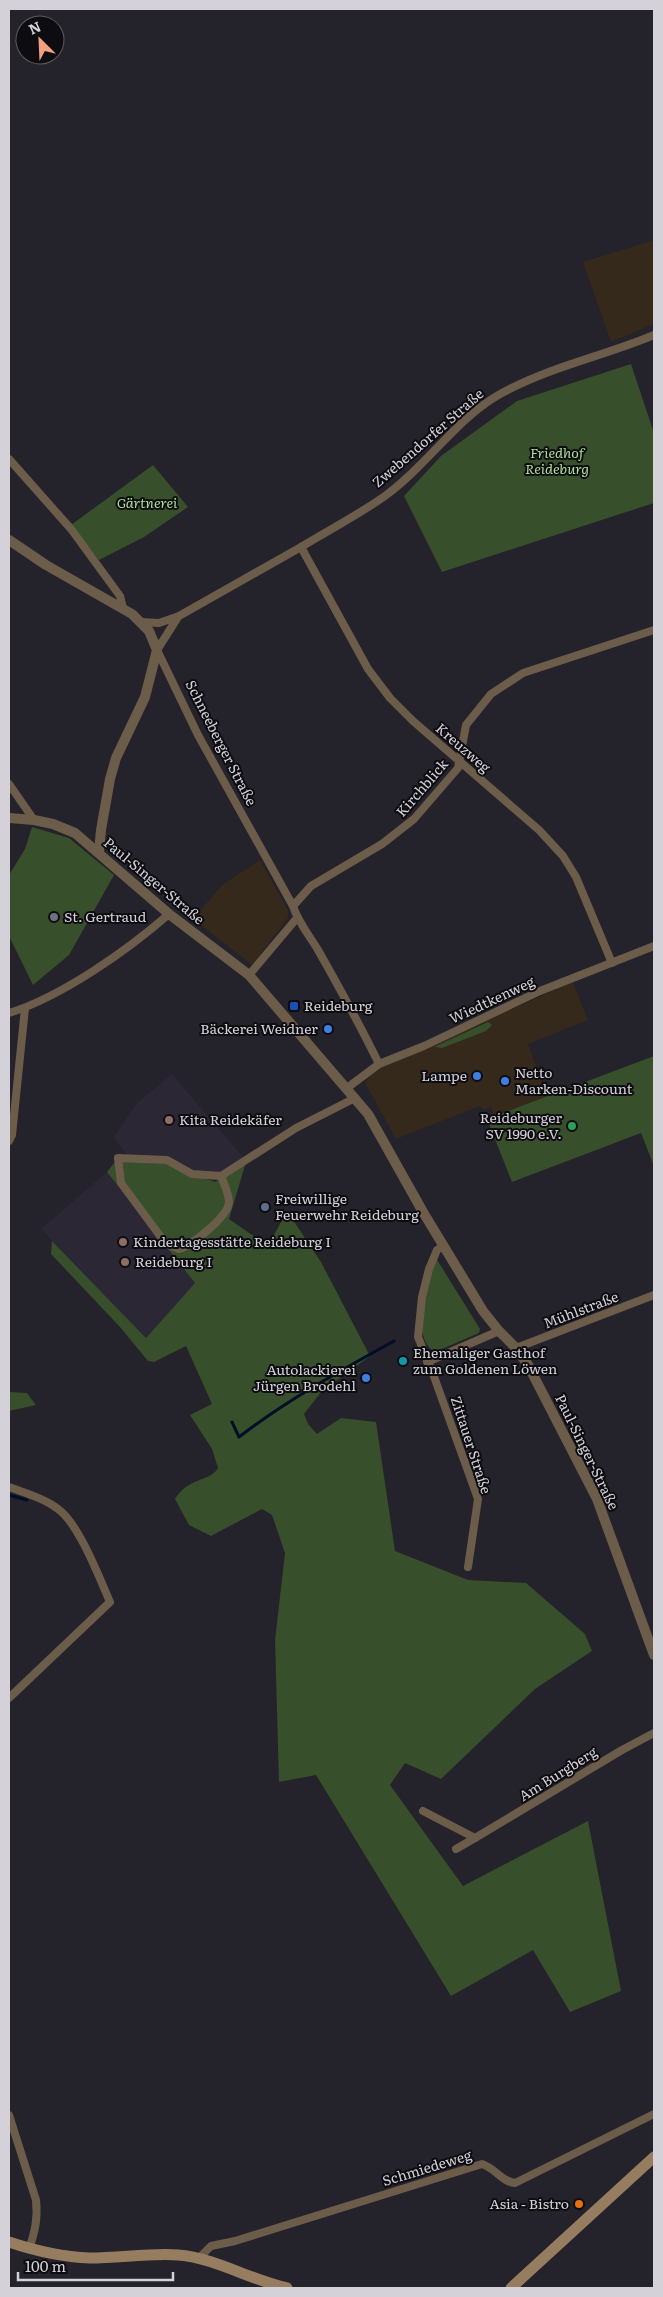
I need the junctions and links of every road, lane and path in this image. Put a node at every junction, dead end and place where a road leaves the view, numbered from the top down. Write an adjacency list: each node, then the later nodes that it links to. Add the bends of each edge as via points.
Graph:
1 (654, 335): 4 (street, Zwebendorfer Straße, via 501,394 469,417 386,495)
2 (9, 459): 5 (street, via 71,528 120,596)
3 (9, 540): 5 (street, Schneeberger Straße, via 46,566)
4 (301, 547): 6 (street, Zwebendorfer Straße); 10 (street, Kreuzweg, via 374,678 413,721)
5 (122, 608): 7 (street, Schneeberger Straße)
6 (179, 616): 7 (street, Zwebendorfer Straße, via 159,623); 9 (street, Zwebendorfer Straße)
7 (141, 622): 9 (street, Schneeberger Straße, via 149,630)
8 (654, 630): 10 (street, Kirchblick, via 523,673 507,682 491,694 466,725)
9 (158, 650): 14 (street, Zwebendorfer Straße, via 145,697 116,758); 15 (street, Schneeberger Straße, via 198,735)
10 (460, 763): 15 (street, Kirchblick, via 427,805 399,832 311,886); 19 (street, Kreuzweg, via 539,830 563,856 576,877)
11 (9, 784): 13 (street)
12 (9, 818): 13 (street, Paul-Singer-Straße)
13 (34, 820): 14 (street, Paul-Singer-Straße, via 75,833)
14 (99, 852): 16 (street, Paul-Singer-Straße)
15 (293, 906): 17 (street, Schneeberger Straße)
16 (168, 914): 20 (street, Paul-Singer-Straße); 21 (street, via 93,971)
17 (297, 918): 20 (street); 23 (street, Schneeberger Straße, via 319,952)
18 (654, 946): 19 (street, Wiedtkenweg)
19 (612, 963): 23 (street, Wiedtkenweg)
20 (249, 975): 24 (street, Paul-Singer-Straße)
21 (24, 1008): 22 (street); 26 (street)
22 (9, 1013)
23 (379, 1064): 24 (street, Wiedtkenweg)
24 (347, 1088): 25 (street, Paul-Singer-Straße)
25 (356, 1098): 27 (street, via 296,1128); 28 (street, Paul-Singer-Straße, via 376,1125)
26 (9, 1142)
27 (221, 1176): 27 (street, via 192,1174 167,1160 118,1158 121,1183 166,1244 179,1249 192,1243 225,1213 229,1201)
28 (443, 1246): 30 (street, Paul-Singer-Straße); 32 (street, Zittauer Straße, via 429,1268 418,1321 418,1337)
29 (654, 1295): 31 (street, Mühlstraße)
30 (499, 1331): 31 (street, Paul-Singer-Straße); 32 (street)
31 (516, 1348): 35 (street, Paul-Singer-Straße, via 597,1499)
32 (427, 1362): 34 (street, Zittauer Straße, via 478,1499)
33 (9, 1487): 36 (street, via 58,1508 68,1518 110,1602)
34 (468, 1568)
35 (654, 1655)
36 (9, 1698)
37 (654, 1733): 39 (street, Am Burgberg)
38 (423, 1811): 39 (street)
39 (475, 1838): 40 (street, Am Burgberg)
40 (456, 1849)
41 (654, 2114): 46 (street, Schmiedeweg, via 515,2183 508,2182 482,2164 211,2246)
42 (9, 2115): 45 (street, via 36,2200 38,2213)
43 (654, 2156): 48 (main road)
44 (9, 2242): 45 (main road)
45 (30, 2249): 46 (main road, via 89,2258 159,2255)
46 (198, 2259): 47 (main road)
47 (287, 2288)
48 (511, 2288)

